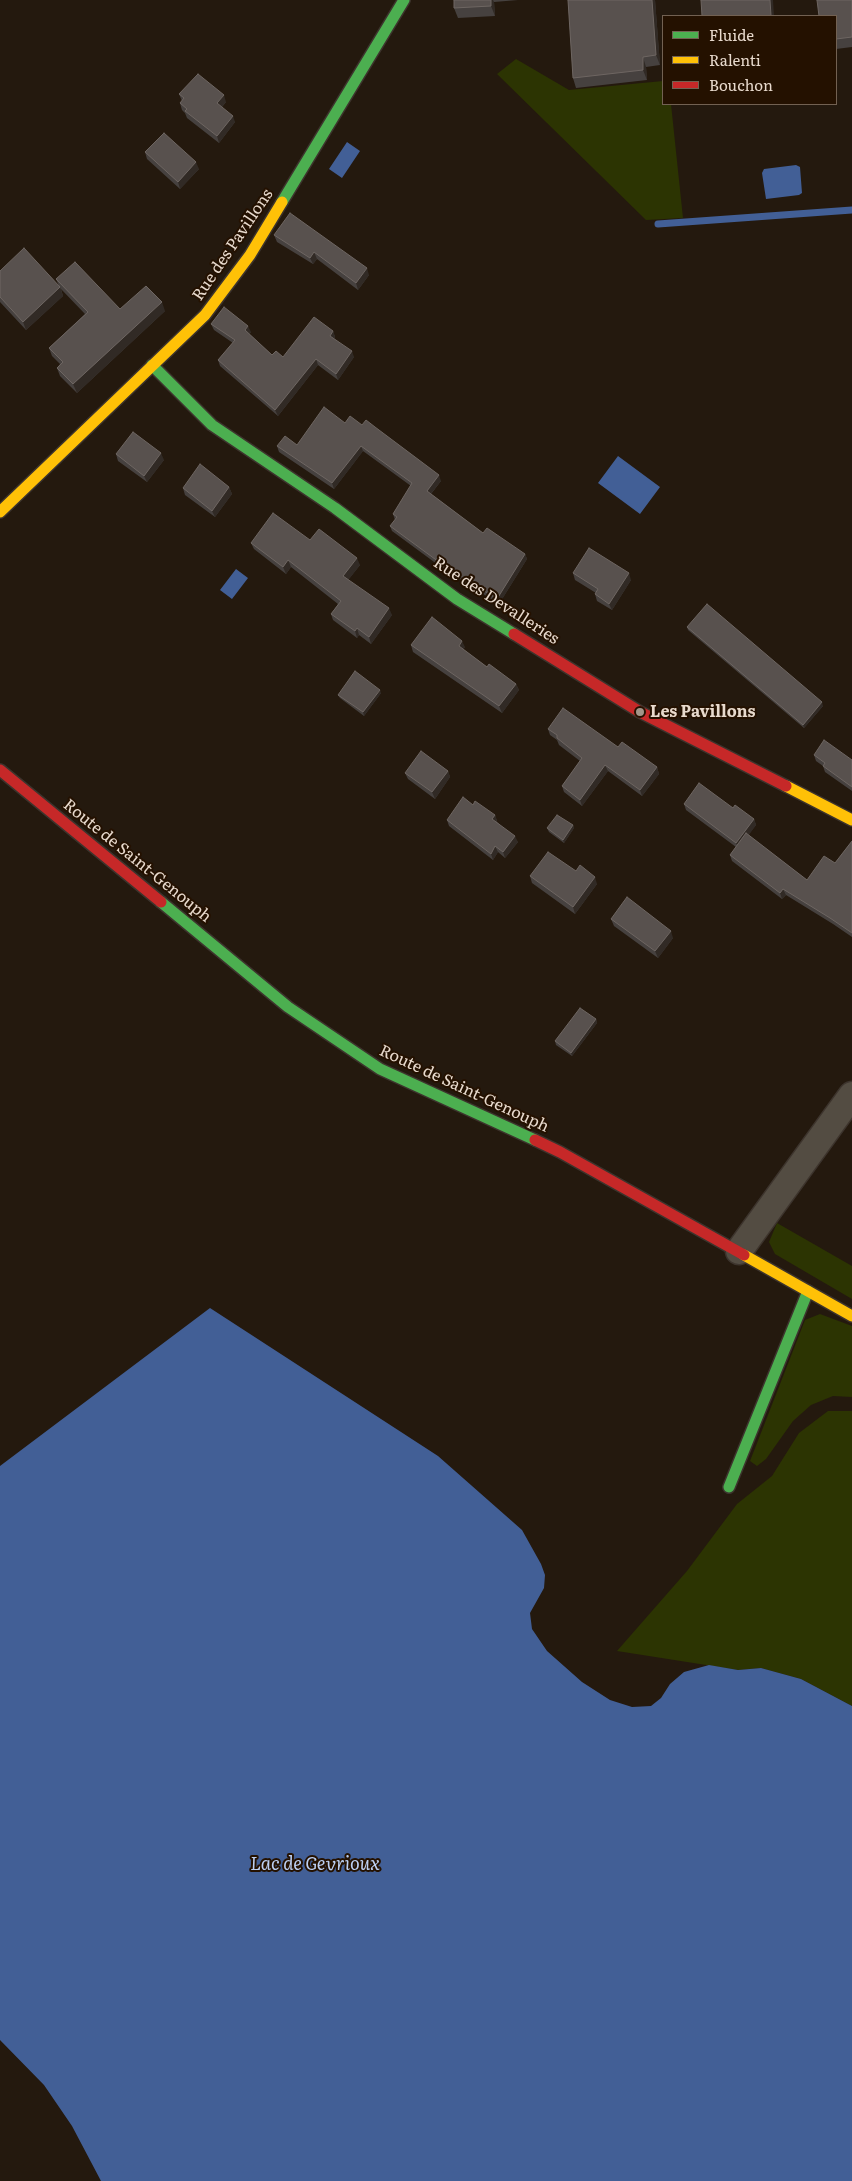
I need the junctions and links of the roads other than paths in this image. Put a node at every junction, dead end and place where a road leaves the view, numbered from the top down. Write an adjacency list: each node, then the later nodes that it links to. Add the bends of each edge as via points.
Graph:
1 (404, 0): 2 (street, Rue des Pavillons, via 250,256 205,316)
2 (152, 365): 3 (street, Rue des Pavillons); 5 (street, Rue des Devalleries, via 212,424 335,508 457,599 647,716)
3 (0, 512)
4 (0, 770): 7 (street, Route de Saint-Genouph, via 288,1008 380,1069 560,1152)
5 (852, 820)
6 (852, 1095): 7 (street)
7 (739, 1251): 8 (street, Route de Saint-Genouph)
8 (808, 1291): 9 (street, Route de Saint-Genouph); 10 (street)
9 (852, 1316)
10 (729, 1487)

